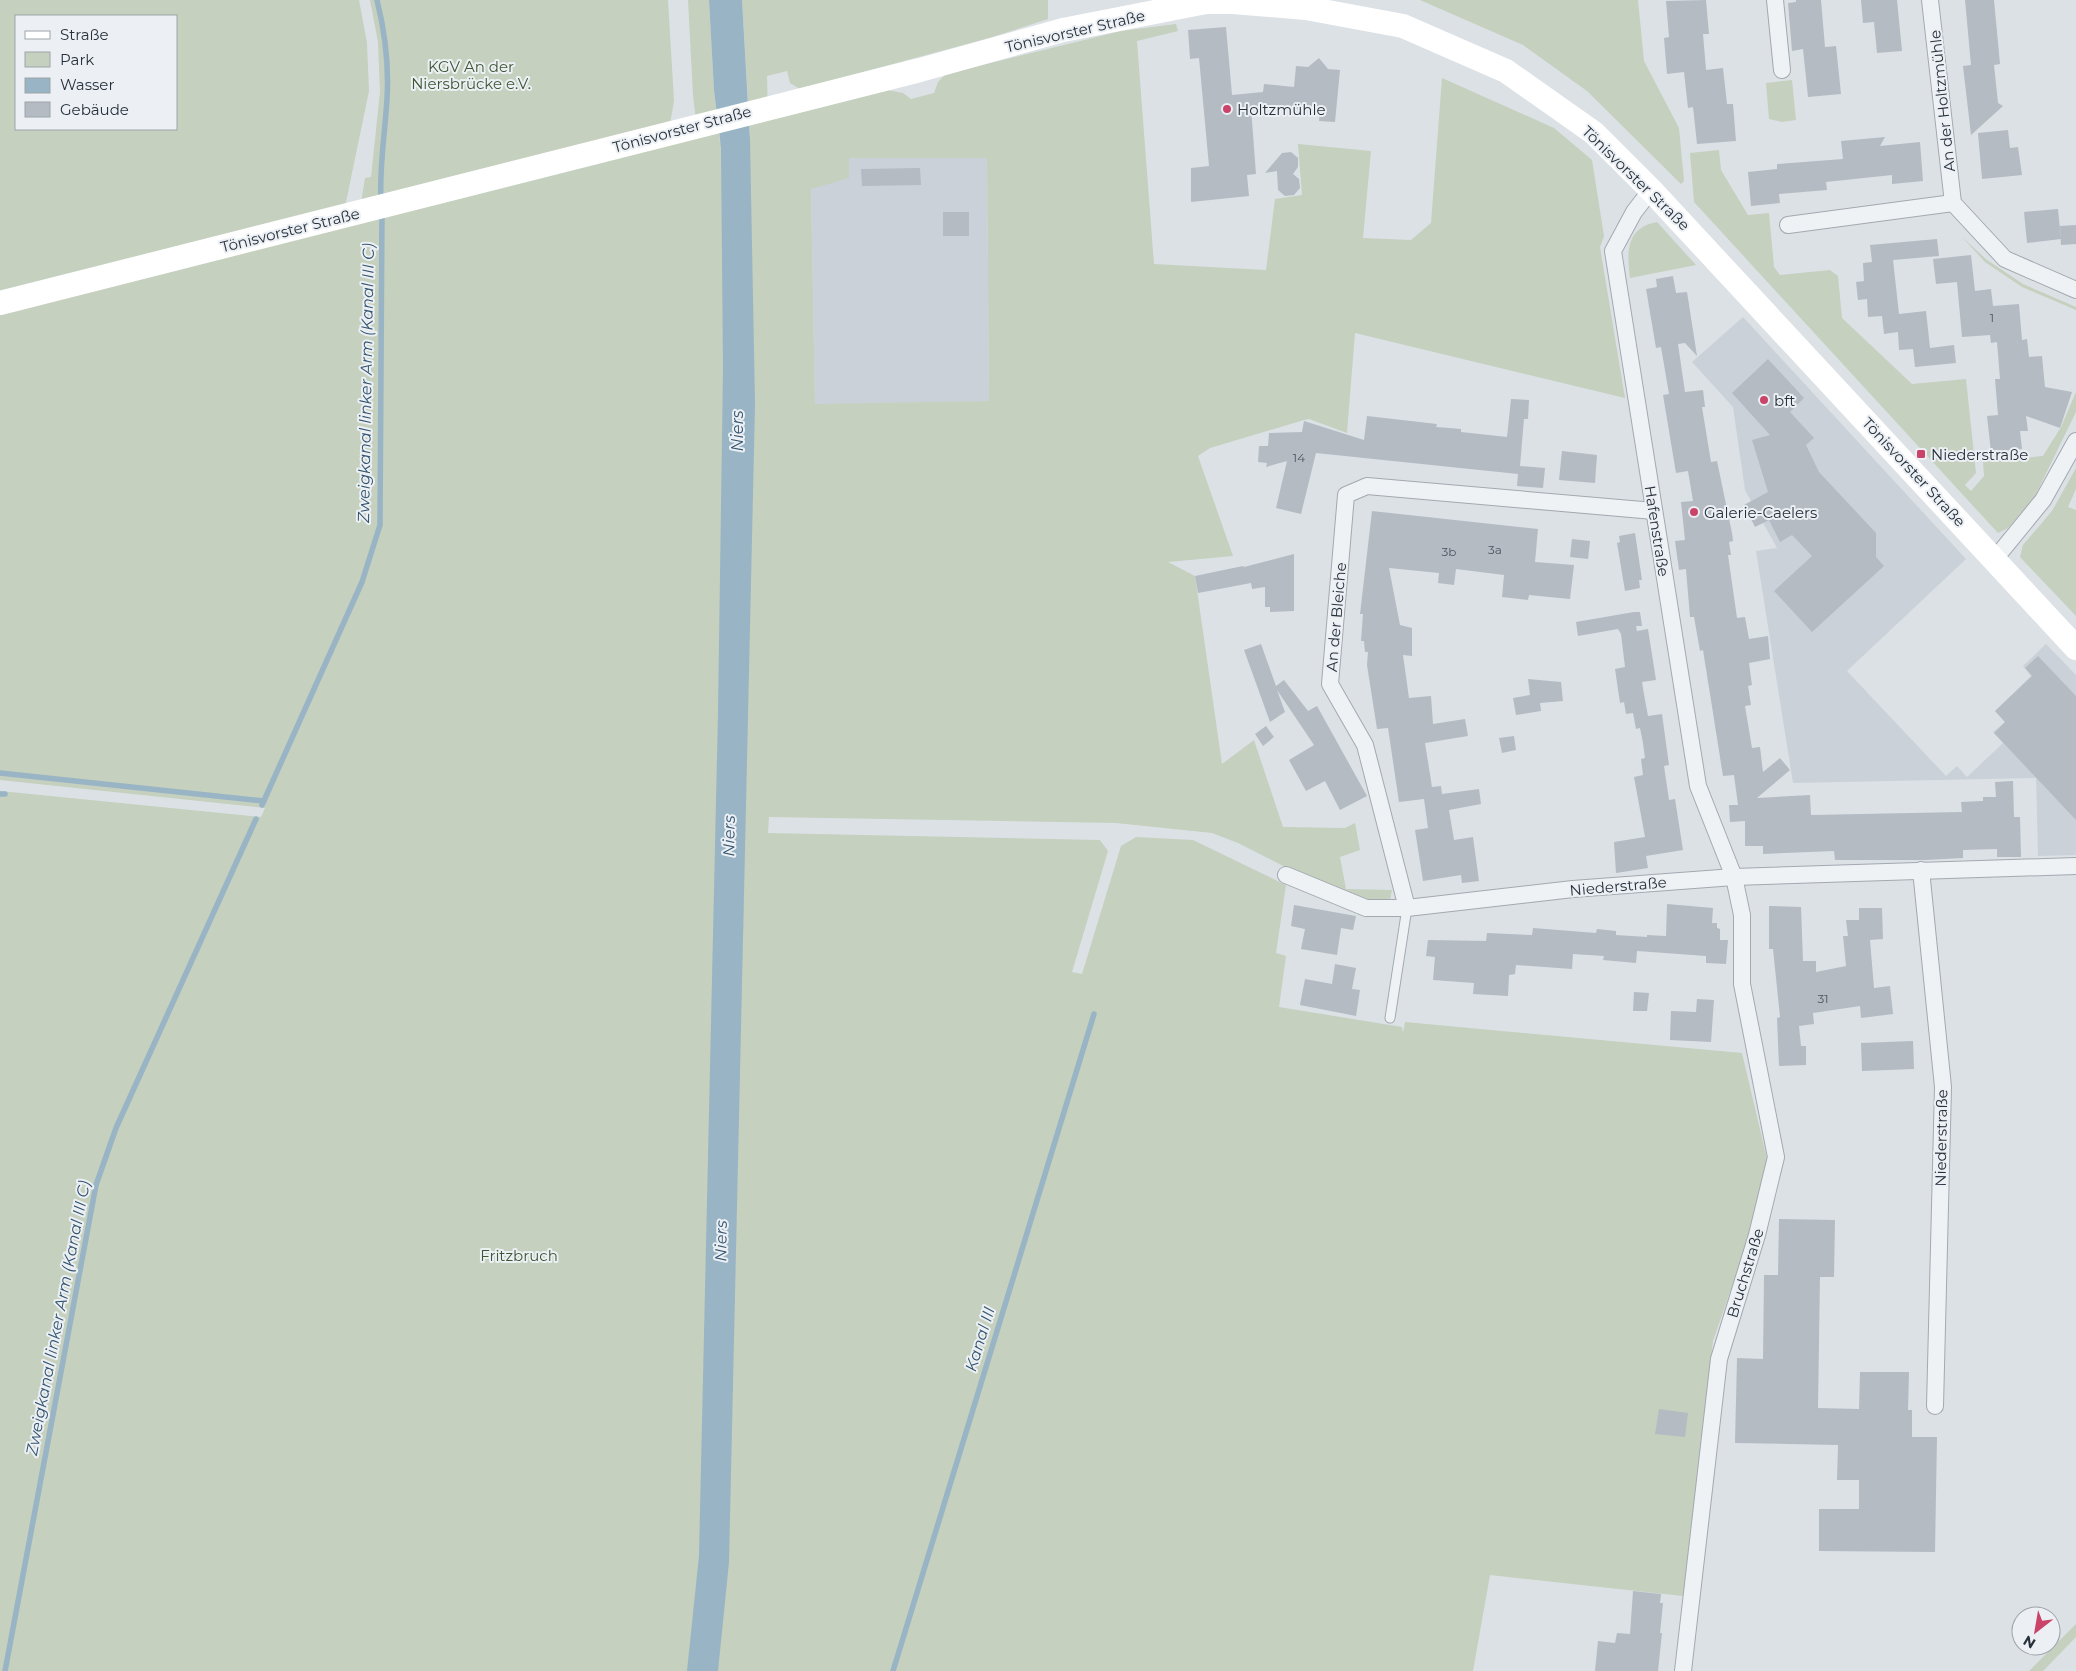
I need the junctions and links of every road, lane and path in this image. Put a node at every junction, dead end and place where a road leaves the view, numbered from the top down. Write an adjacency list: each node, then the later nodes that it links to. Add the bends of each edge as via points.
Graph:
1 (1775, 0): 3 (street)
2 (1930, 0): 5 (street, An der Holtzmühle)
3 (1782, 70)
4 (1651, 190): 8 (main road, Tönisvorster Straße, via 1594,134 1506,71 1403,26 1306,8 1252,2 1206,2 1063,30 920,70); 10 (street, Hafenstraße, via 1634,212 1613,251); 11 (main road, Tönisvorster Straße)
5 (1953, 203): 6 (street); 7 (street, via 2005,259)
6 (1788, 224)
7 (2076, 290)
8 (0, 303)
9 (2076, 441): 11 (street, via 2043,500)
10 (1654, 512): 16 (street, Hafenstraße, via 1698,786); 17 (street, An der Bleiche, via 1367,486 1346,495 1330,684 1365,745)
11 (1994, 560): 12 (main road, Tönisvorster Straße)
12 (2076, 648)
13 (2076, 866): 14 (street, Niederstraße)
14 (1921, 870): 16 (street, Niederstraße); 19 (street, Niederstraße, via 1943,1087)
15 (1286, 875): 17 (street, via 1366,908)
16 (1734, 877): 17 (street, Niederstraße, via 1573,889); 20 (street, Bruchstraße, via 1742,914 1742,984 1776,1157 1757,1235 1719,1359)
17 (1407, 908): 18 (lane)
18 (1390, 1018)
19 (1935, 1406)
20 (1683, 1671)

